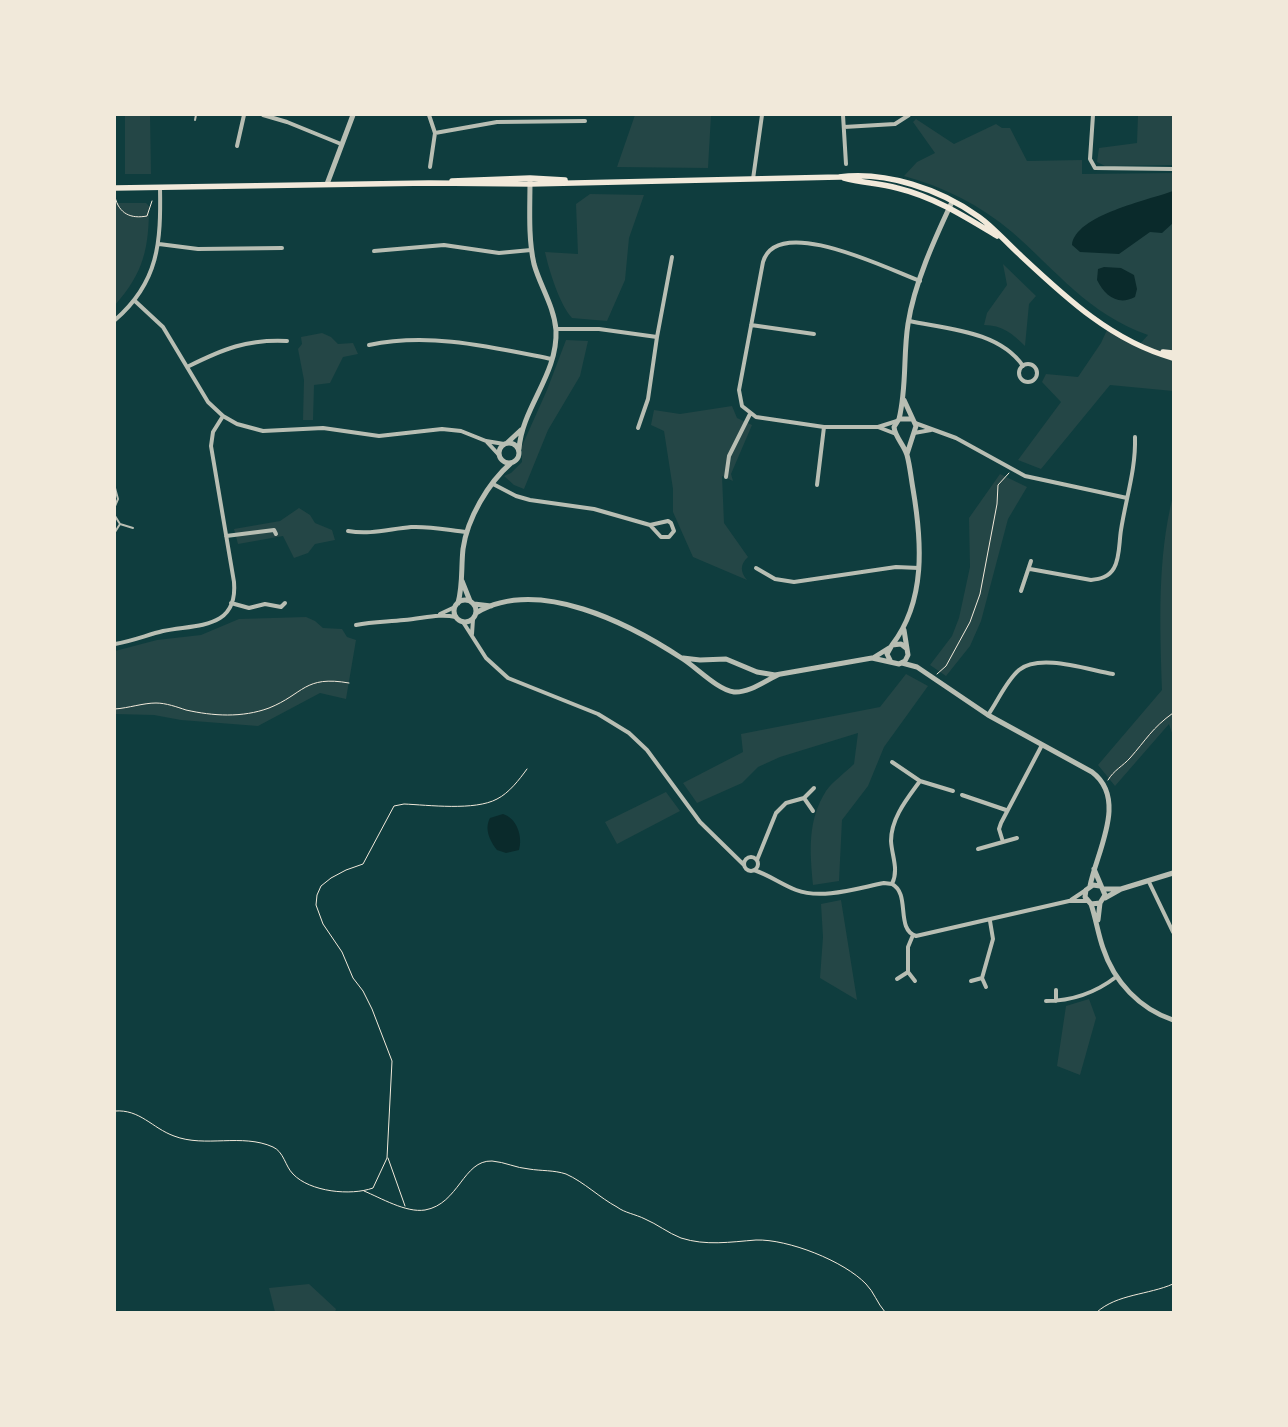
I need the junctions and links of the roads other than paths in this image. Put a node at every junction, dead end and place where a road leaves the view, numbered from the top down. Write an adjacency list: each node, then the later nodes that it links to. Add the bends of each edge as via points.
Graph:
1 (196, 115): 10 (lane)
2 (244, 115): 15 (street)
3 (263, 115): 14 (street)
4 (353, 115): 14 (street)
5 (429, 115): 13 (street)
6 (762, 115): 20 (street)
7 (843, 115): 12 (street)
8 (909, 115): 12 (street, via 895,124)
9 (1093, 115): 18 (street, via 1090,159 1095,168)
10 (195, 120)
11 (585, 120): 13 (street, via 498,122)
12 (844, 128): 16 (street)
13 (434, 133): 17 (street)
14 (341, 144): 23 (street)
15 (237, 146)
16 (846, 164)
17 (430, 166)
18 (1173, 169)
19 (530, 178): 21 (main road); 22 (main road); 24 (street)
20 (753, 179): 21 (main road); 27 (main road, via 839,177 895,187)
21 (595, 182): 24 (main road)
22 (429, 183): 23 (main road); 24 (main road)
23 (327, 184): 25 (main road)
24 (530, 184): 30 (street)
25 (160, 187): 26 (main road); 28 (street)
26 (115, 188)
27 (951, 205): 33 (street); 43 (main road, via 977,216 1098,322)
28 (159, 244): 29 (street, via 198,249); 34 (street, via 151,272)
29 (282, 248)
30 (531, 250): 31 (street, via 499,253 438,246); 38 (street)
31 (374, 252)
32 (672, 257): 40 (street)
33 (920, 281): 36 (street); 37 (street, via 832,247 778,244 764,256)
34 (135, 301): 35 (street); 48 (street, via 163,327)
35 (115, 320)
36 (909, 321): 47 (street, via 988,338 1008,349); 49 (street)
37 (751, 325): 39 (street); 50 (street, via 739,396 742,406)
38 (556, 330): 40 (street, via 599,329); 45 (street)
39 (814, 334)
40 (657, 337): 57 (street, via 648,399)
41 (287, 342): 48 (street, via 245,342)
42 (369, 345): 45 (street, via 436,340)
43 (1158, 352): 44 (main road); 46 (main road)
44 (1173, 353)
45 (552, 358): 56 (street, via 546,379)
46 (1173, 358)
47 (1023, 366): 47 (street, via 1035,367 1037,374 1034,380 1027,382 1021,378 1019,372)
48 (187, 367): 51 (street, via 202,394)
49 (904, 399): 52 (street); 53 (street)
50 (750, 414): 54 (street); 69 (street, via 728,456)
51 (223, 416): 62 (street, via 237,424 263,431 323,428 379,436 442,429 461,431); 83 (street, via 211,440)
52 (898, 420): 53 (street); 55 (street); 59 (street, via 894,427)
53 (913, 421): 58 (street); 60 (street)
54 (824, 427): 55 (street); 71 (street)
55 (878, 427): 59 (street)
56 (522, 428): 63 (street); 64 (street)
57 (638, 428)
58 (931, 430): 60 (street); 73 (street, via 966,443 1012,470 1038,479)
59 (897, 435): 60 (street, via 906,439); 65 (street)
60 (913, 435): 65 (street)
61 (1135, 437): 73 (street, via 1135,461)
62 (486, 441): 63 (street); 66 (street)
63 (506, 444): 64 (street); 66 (street)
64 (519, 449): 67 (street, via 518,458)
65 (907, 455): 86 (street, via 918,518)
66 (499, 456): 67 (street); 68 (street)
67 (511, 463): 68 (street)
68 (498, 475): 70 (street)
69 (726, 477)
70 (493, 484): 77 (street, via 530,500 594,509); 81 (street)
71 (817, 485)
72 (115, 488): 74 (lane, via 118,499)
73 (1127, 498): 87 (street, via 1117,562 1111,573 1091,580)
74 (115, 506)
75 (115, 516): 76 (lane)
76 (120, 524): 78 (lane); 80 (lane)
77 (650, 525): 77 (street, via 668,521 674,531 669,537 661,537)
78 (133, 528)
79 (348, 531): 81 (street, via 364,534 426,527)
80 (115, 532)
81 (467, 532): 88 (street)
82 (276, 534): 83 (street, via 274,530)
83 (226, 536): 91 (street, via 235,592)
84 (1031, 561): 87 (street)
85 (756, 568): 86 (street, via 774,579 794,582 896,567)
86 (919, 568): 101 (street, via 916,592)
87 (1030, 569): 89 (street)
88 (461, 581): 90 (street); 93 (street)
89 (1020, 591)
90 (472, 602): 93 (street, via 464,600); 94 (street); 95 (street)
91 (231, 604): 92 (street, via 249,608 265,604 281,607); 103 (street, via 223,616 206,626 161,632)
92 (285, 604)
93 (456, 605): 96 (street); 97 (street)
94 (492, 606): 95 (street); 107 (street, via 530,601 583,608 622,624)
95 (476, 613): 98 (street)
96 (438, 615): 97 (street); 100 (street)
97 (456, 617): 99 (street)
98 (473, 619): 99 (street); 102 (street)
99 (463, 622): 102 (street)
100 (356, 625)
101 (904, 630): 104 (street); 105 (street)
102 (472, 634): 128 (street, via 486,658 508,678 598,714 629,733 647,750 700,822)
103 (115, 644)
104 (891, 646): 105 (street, via 898,643); 108 (street); 109 (street, via 887,654)
105 (906, 648): 106 (street)
106 (908, 655): 110 (street); 111 (street)
107 (678, 656): 112 (street, via 697,660 723,658 761,673); 112 (street, via 728,691 748,690)
108 (872, 658): 109 (street); 112 (street)
109 (890, 660): 110 (street)
110 (902, 663): 111 (street)
111 (918, 667): 114 (street)
112 (780, 674)
113 (1113, 674): 114 (street, via 1045,661 1035,663 1016,674)
114 (988, 715): 115 (street)
115 (1042, 745): 122 (street); 132 (street, via 1092,772 1105,785 1110,808)
116 (892, 762): 117 (street)
117 (920, 781): 119 (street); 137 (street, via 894,822 892,844 896,875)
118 (814, 788): 121 (street)
119 (953, 791)
120 (962, 795): 122 (street)
121 (804, 798): 123 (street); 127 (street, via 792,800 781,807)
122 (1006, 810): 125 (street, via 999,829)
123 (813, 811)
124 (1017, 838): 125 (street)
125 (1003, 842): 126 (street)
126 (978, 849)
127 (760, 851): 129 (street); 130 (street)
128 (736, 854): 129 (street); 131 (street)
129 (750, 857): 130 (street); 131 (street)
130 (757, 862): 133 (street); 135 (street)
131 (744, 865): 133 (street, via 748,870)
132 (1094, 869): 138 (street); 139 (street)
133 (754, 870): 135 (street)
134 (1173, 873): 136 (street)
135 (766, 874): 137 (street, via 794,890 812,894)
136 (1149, 882): 140 (street); 147 (street)
137 (892, 884): 148 (street, via 899,889 907,928)
138 (1102, 887): 139 (street); 140 (street); 141 (street)
139 (1088, 888): 142 (street); 143 (street)
140 (1121, 888): 141 (street)
141 (1105, 898): 144 (street)
142 (1069, 902): 143 (street); 145 (street)
143 (1089, 902): 144 (street); 146 (street)
144 (1100, 903): 146 (street)
145 (990, 921): 148 (street, via 922,936); 152 (street, via 993,939)
146 (1097, 922): 150 (street, via 1102,947)
147 (1173, 932)
148 (913, 935): 149 (street, via 908,948)
149 (908, 972): 151 (street); 153 (street)
150 (1116, 977): 158 (street, via 1091,993); 159 (street, via 1137,1000)
151 (897, 978)
152 (982, 978): 154 (street); 155 (street)
153 (915, 980)
154 (971, 982)
155 (986, 987)
156 (1056, 990): 158 (street)
157 (1046, 1001): 158 (street)
158 (1056, 1001)
159 (1173, 1020)

